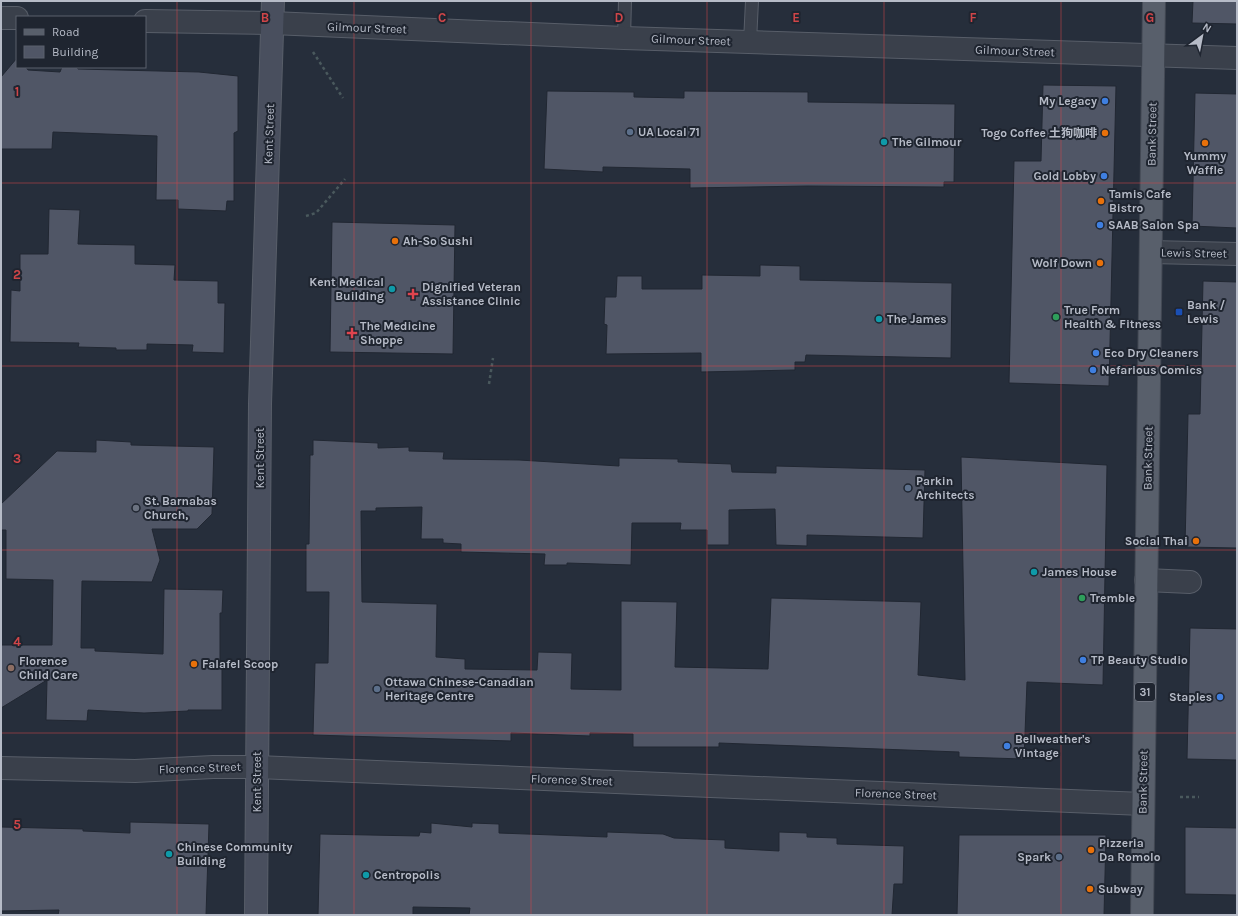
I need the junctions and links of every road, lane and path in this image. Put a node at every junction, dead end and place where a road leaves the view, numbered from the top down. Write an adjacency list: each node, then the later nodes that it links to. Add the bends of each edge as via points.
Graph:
1 (273, 1): 8 (main road, Kent Street)
2 (625, 1): 9 (lane)
3 (752, 1): 10 (lane)
4 (1154, 1): 12 (main road, Bank Street / 31)
5 (1, 18): 6 (street)
6 (16, 18)
7 (146, 21): 8 (street, Gilmour Street)
8 (272, 23): 9 (street, Gilmour Street); 23 (main road, Kent Street, via 260,404)
9 (624, 38): 10 (street, Gilmour Street)
10 (750, 42): 12 (street, Gilmour Street)
11 (312, 52): 14 (path)
12 (1152, 56): 13 (street, Gilmour Street); 17 (main road, Bank Street / 31)
13 (1237, 58)
14 (343, 98)
15 (345, 178): 16 (path, via 316,213)
16 (306, 216)
17 (1151, 252): 18 (street, Lewis Street); 21 (main road, Bank Street / 31)
18 (1237, 254)
19 (493, 358): 20 (path)
20 (489, 384)
21 (1146, 580): 22 (street); 27 (main road, Bank Street / 31)
22 (1190, 582)
23 (257, 767): 24 (street, Florence Street, via 135,771); 27 (street, Florence Street); 28 (main road, Kent Street)
24 (1, 768)
25 (1180, 797): 26 (path)
26 (1199, 797)
27 (1143, 804): 29 (main road, Bank Street / 31)
28 (256, 915)
29 (1142, 915)

